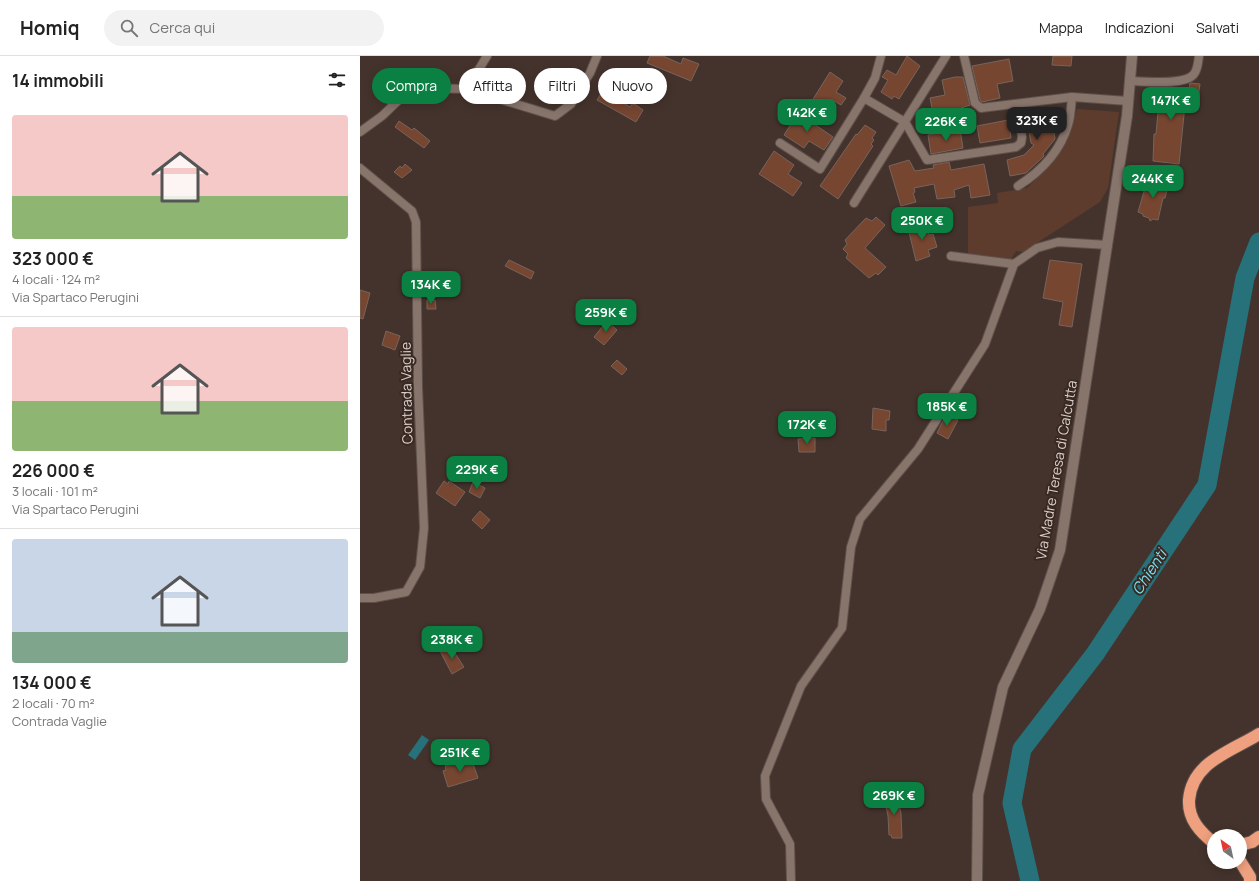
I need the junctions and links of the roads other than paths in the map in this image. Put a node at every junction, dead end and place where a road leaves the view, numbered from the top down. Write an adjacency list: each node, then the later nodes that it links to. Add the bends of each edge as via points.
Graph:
1 (487, 56): 8 (street)
2 (597, 56): 14 (street, via 571,104 555,116)
3 (881, 56): 12 (street, via 875,78)
4 (946, 56): 16 (street)
5 (964, 56): 15 (street, via 975,103 981,108)
6 (1132, 56): 9 (main road, Via Madre Teresa di Calcutta)
7 (1199, 56): 9 (street, via 1193,76 1179,81)
8 (480, 68)
9 (1130, 82): 13 (main road, Via Madre Teresa di Calcutta)
10 (459, 89): 17 (street, via 422,88 404,95)
11 (1072, 97): 13 (street); 15 (street); 20 (street, via 1068,125 1057,149 1036,175)
12 (864, 98): 16 (street); 18 (street, via 820,170)
13 (1128, 101): 22 (main road, Via Madre Teresa di Calcutta)
14 (516, 104)
15 (1018, 104): 16 (street, via 1022,137 1021,143 1016,147 927,160)
16 (905, 122): 21 (street)
17 (360, 132)
18 (780, 143)
19 (360, 168): 25 (street, Contrada Vaglie, via 412,211 416,222 418,387 424,528 420,567 406,592)
20 (1018, 186)
21 (854, 203)
22 (1108, 244): 24 (street, via 1058,242 1037,248); 32 (main road, Via Madre Teresa di Calcutta, via 1060,550 1040,609 1002,687 978,795)
23 (951, 256): 24 (street)
24 (1014, 264): 31 (street, via 985,344 918,449 860,519 851,548 842,628 801,686 765,776 766,799 790,844)
25 (360, 598)
26 (1259, 734): 27 (highway, via 1216,758 1199,771 1190,787 1189,804 1193,820)
27 (1207, 837)
28 (1259, 837): 29 (highway)
29 (1247, 843)
30 (1245, 869): 33 (highway)
31 (791, 881)
32 (977, 881)
33 (1250, 881)

